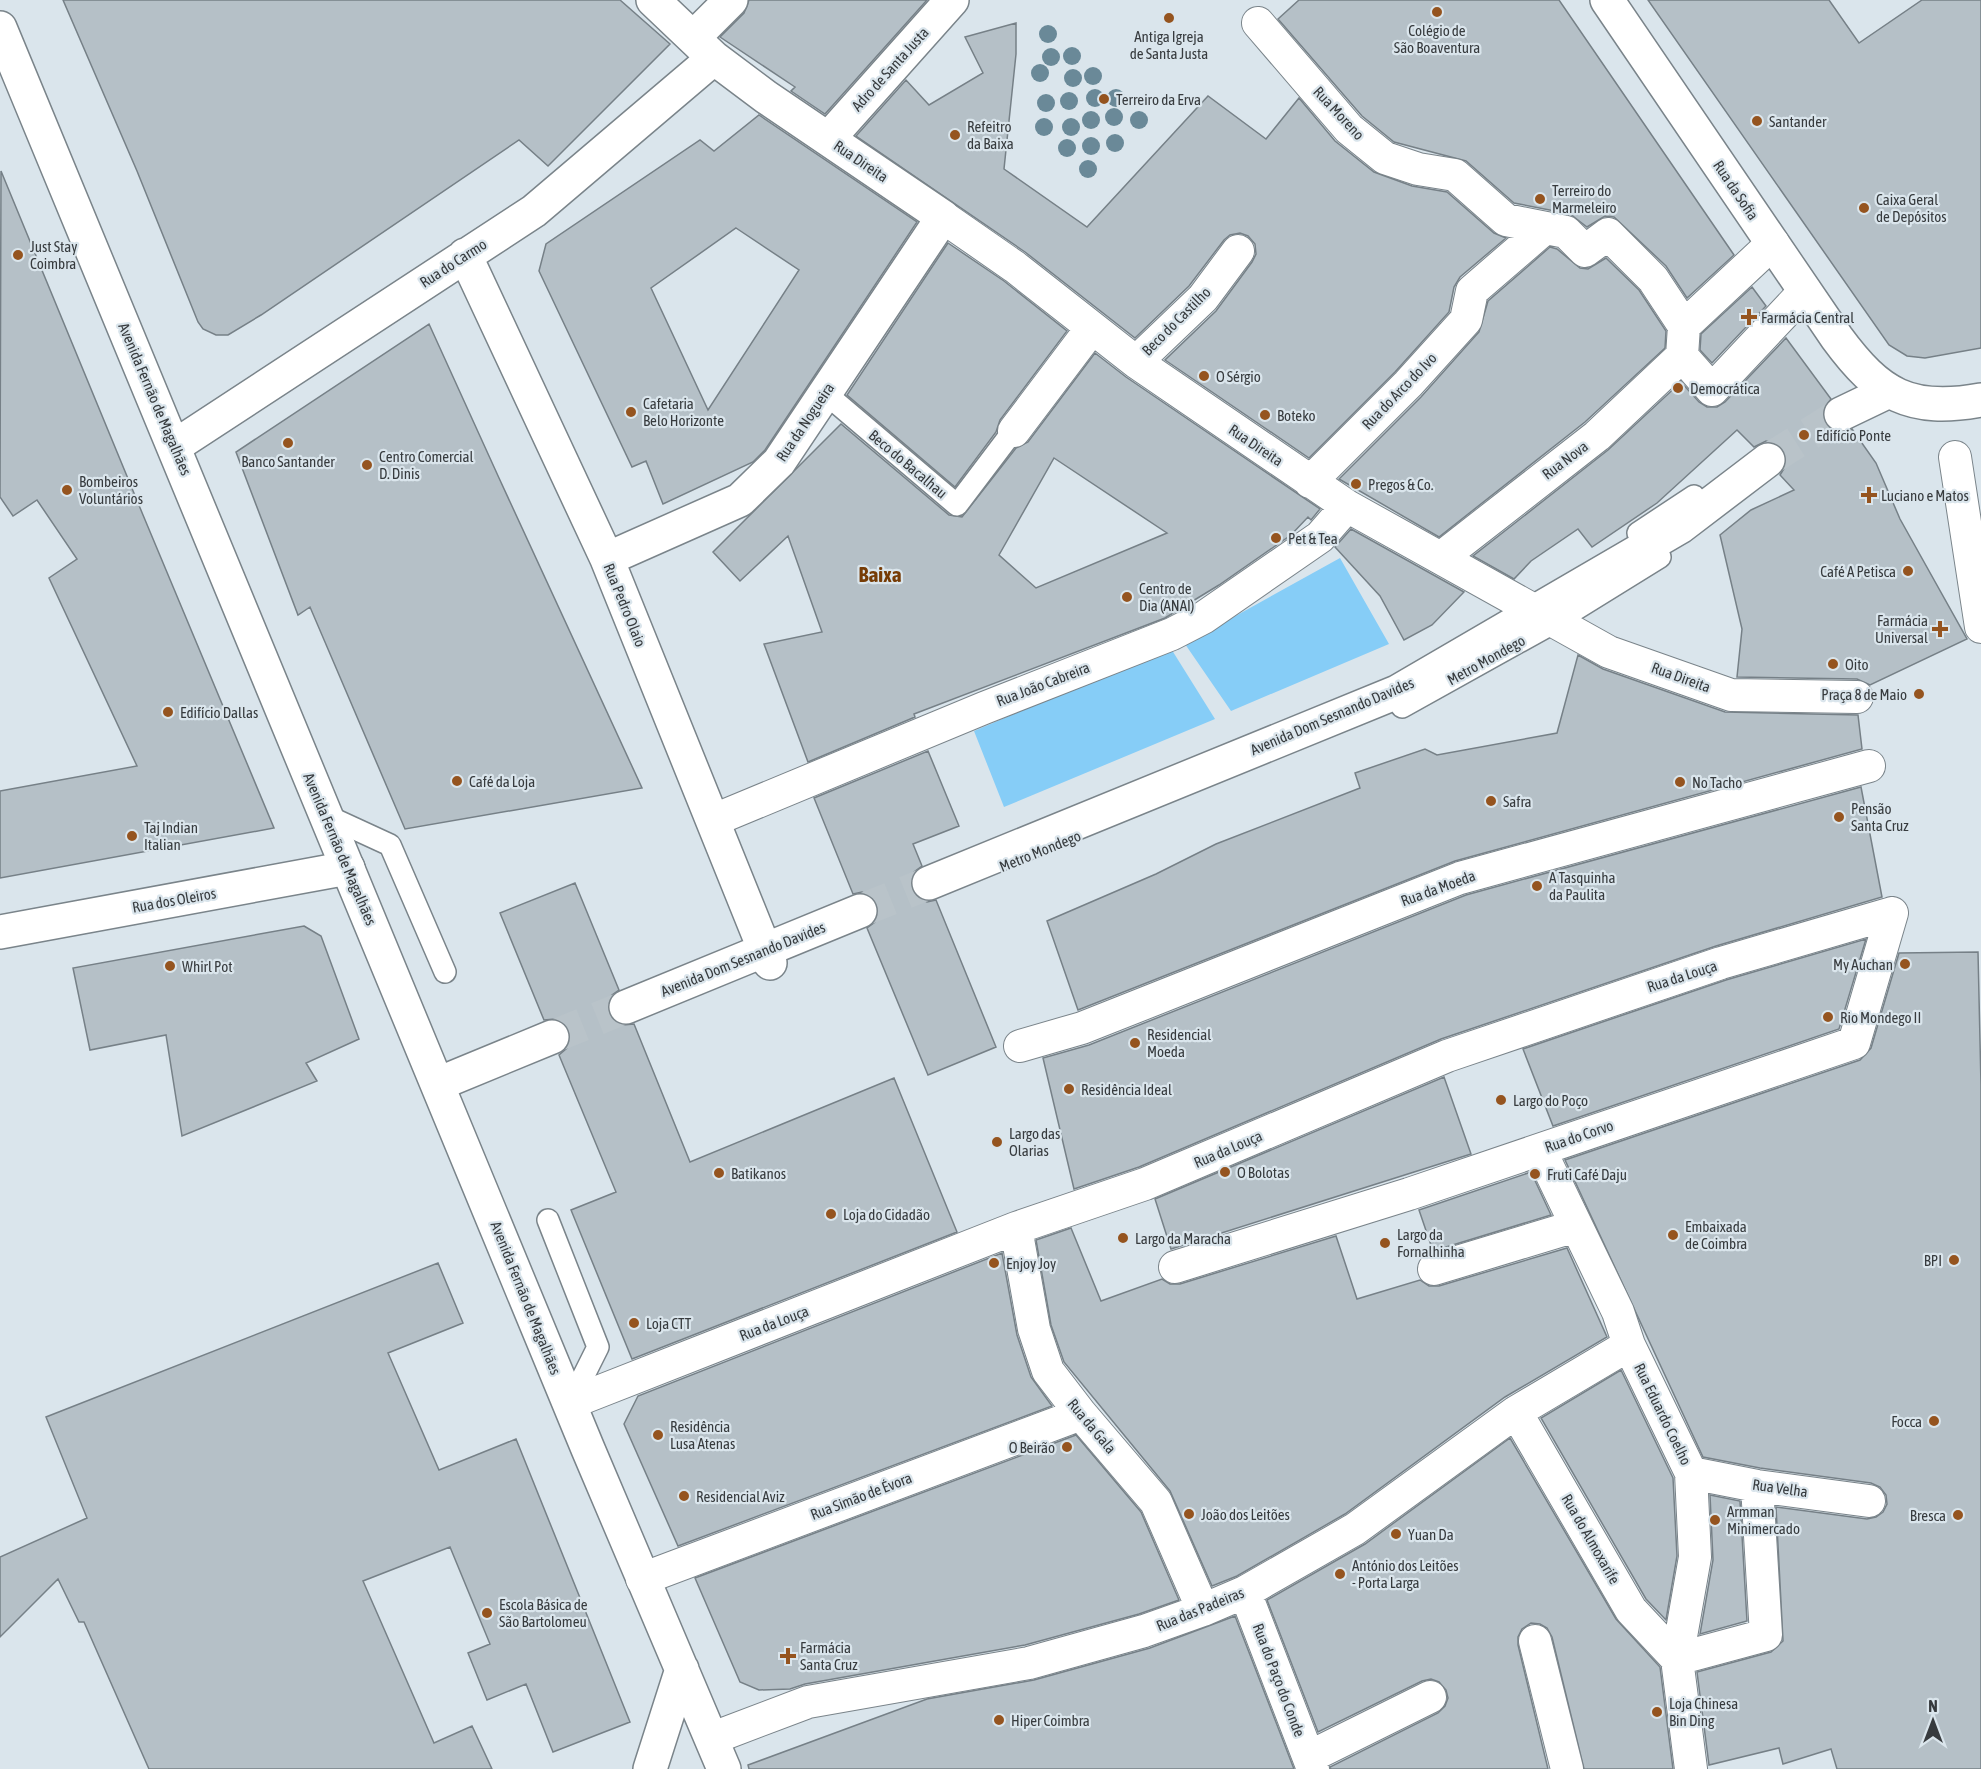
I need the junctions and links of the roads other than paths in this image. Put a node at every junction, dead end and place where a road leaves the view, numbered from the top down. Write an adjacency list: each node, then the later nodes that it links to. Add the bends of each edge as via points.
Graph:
1 (652, 0): 7 (street, Rua Direita)
2 (730, 0): 7 (street, Rua do Carmo)
3 (952, 0): 8 (street, Adro de Santa Justa)
4 (1607, 0): 11 (street, Rua da Sofia)
5 (1258, 23): 10 (street, Rua Moreno, via 1349,129 1385,158 1455,175 1506,220)
6 (0, 28): 24 (street, Avenida Fernão de Magalhães)
7 (704, 48): 8 (street, Rua Direita); 13 (street, Rua do Carmo, via 534,212)
8 (828, 139): 9 (street, Rua Direita)
9 (943, 217): 16 (street, Rua Direita, via 1015,267); 20 (street, Rua da Nogueira)
10 (1556, 230): 15 (street, via 1585,250 1608,234 1653,279); 27 (street, Rua do Arco do Ivo, via 1472,291 1466,320)
11 (1773, 243): 14 (street, Rua da Sofia); 15 (street)
12 (1238, 251): 18 (street, Beco do Castilho, via 1203,298)
13 (465, 255): 24 (street, Rua do Carmo); 30 (street, Rua Pedro Olaio)
14 (1805, 291): 17 (street, via 1712,390); 19 (street, Rua da Sofia, via 1847,352)
15 (1684, 326): 17 (street)
16 (1091, 328): 18 (street, Rua Direita); 23 (street, Beco do Bacalhau)
17 (1682, 356): 29 (street, Rua Nova, via 1597,436)
18 (1136, 362): 27 (street, Rua Direita)
19 (1879, 384): 21 (street, via 1917,404 1950,405); 22 (street)
20 (825, 393): 23 (lane, Beco do Bacalhau, via 957,505); 30 (street, Rua da Nogueira, via 779,462 740,500)
21 (1981, 400)
22 (1841, 414)
23 (1010, 435)
24 (175, 446): 35 (street, Avenida Fernão de Magalhães)
25 (1955, 457): 32 (street)
26 (1768, 460): 31 (street, Avenida Dom Sesnando Davides, via 1680,526)
27 (1310, 482): 28 (street, Rua Direita)
28 (1347, 506): 29 (street, Rua Direita); 36 (street, Rua João Cabreira, via 1320,537 1203,618 1172,634)
29 (1442, 557): 31 (street, Rua Direita)
30 (607, 559): 36 (street, Rua Pedro Olaio)
31 (1538, 612): 33 (street, Rua Direita, via 1609,652 1731,695); 38 (street, Avenida Dom Sesnando Davides, via 1397,692)
32 (1981, 627)
33 (1857, 697)
34 (1869, 766): 46 (street, Rua da Moeda, via 1460,878 1082,1028)
35 (327, 816): 37 (street, Avenida Fernão de Magalhães); 43 (lane, via 390,845)
36 (714, 820): 42 (street, Rua Pedro Olaio)
37 (348, 868): 41 (street, Rua dos Oleiros); 47 (street, Avenida Fernão de Magalhães)
38 (929, 883)
39 (861, 912): 42 (street, Avenida Dom Sesnando Davides)
40 (1892, 913): 48 (street, Rua do Corvo, via 1854,1043); 51 (street, Rua da Louça, via 1721,963 1467,1048 1145,1184)
41 (0, 932)
42 (765, 950): 44 (street, Avenida Dom Sesnando Davides)
43 (445, 972)
44 (626, 1007)
45 (552, 1037): 47 (street)
46 (1020, 1046)
47 (438, 1084): 55 (street, Avenida Fernão de Magalhães)
48 (1540, 1150): 50 (street, Rua Eduardo Coelho); 52 (street, Rua do Corvo)
49 (548, 1220): 55 (lane, via 598,1347)
50 (1576, 1226): 53 (street); 54 (street, Rua Eduardo Coelho, via 1618,1312)
51 (1016, 1228): 55 (street, Rua da Louça); 57 (street, Rua da Gala, via 1034,1329 1048,1371)
52 (1175, 1267)
53 (1434, 1269)
54 (1629, 1346): 56 (street, Rua das Padeiras); 58 (street, Rua Eduardo Coelho)
55 (570, 1403): 61 (street, Avenida Fernão de Magalhães)
56 (1516, 1412): 62 (street, Rua das Padeiras, via 1355,1529); 65 (street, Rua do Almoxarife, via 1631,1610)
57 (1081, 1414): 61 (street, Rua Simão de Évora); 63 (street, Rua da Gala, via 1156,1502)
58 (1691, 1473): 59 (street, Rua Velha); 65 (street, Rua Eduardo Coelho, via 1695,1557)
59 (1757, 1486): 60 (street, Rua Velha); 65 (street, via 1766,1635)
60 (1869, 1501)
61 (642, 1579): 66 (street, Avenida Fernão de Magalhães)
62 (1245, 1592): 63 (street, Rua das Padeiras); 69 (street, Rua do Paço do Conde)
63 (1203, 1610): 68 (street, Rua das Padeiras, via 1029,1663 808,1702)
64 (1535, 1641): 72 (street)
65 (1677, 1659): 73 (street, Rua Eduardo Coelho)
66 (682, 1669): 68 (street, Avenida Fernão de Magalhães); 70 (street)
67 (1430, 1697): 69 (street)
68 (713, 1738): 71 (street, Avenida Fernão de Magalhães)
69 (1311, 1763)
70 (650, 1769)
71 (724, 1769)
72 (1566, 1769)
73 (1691, 1769)

